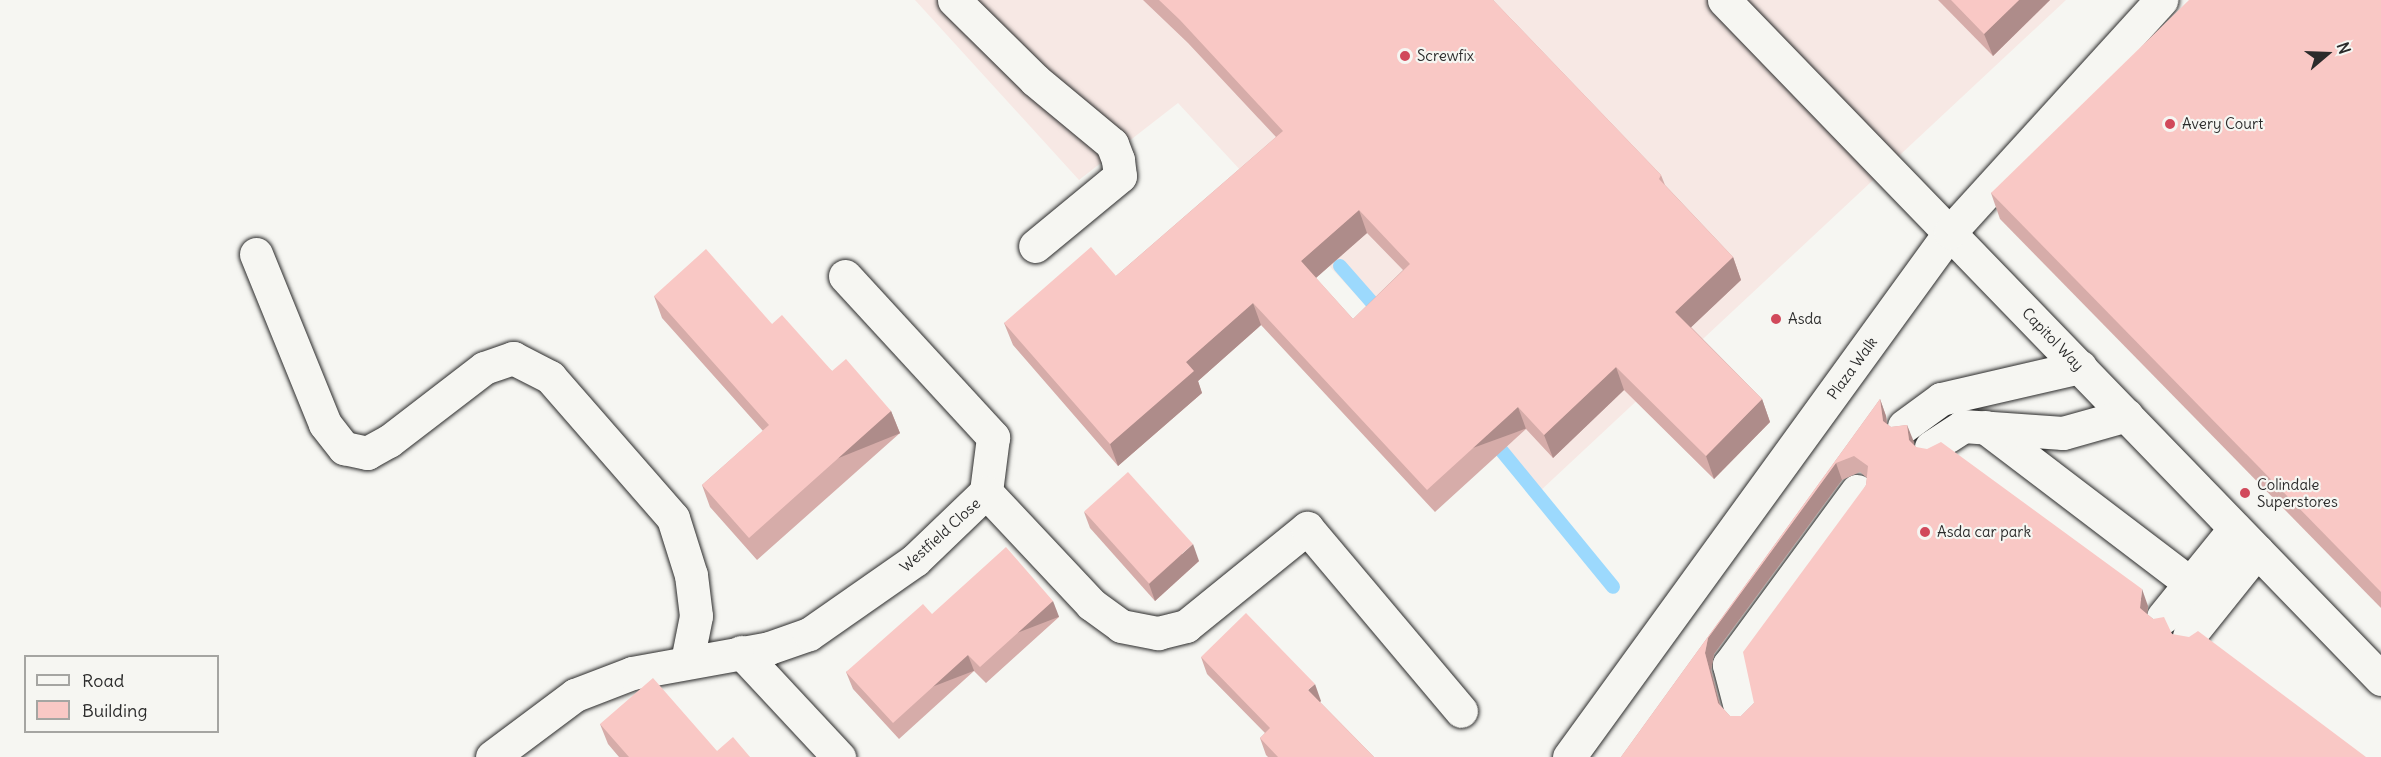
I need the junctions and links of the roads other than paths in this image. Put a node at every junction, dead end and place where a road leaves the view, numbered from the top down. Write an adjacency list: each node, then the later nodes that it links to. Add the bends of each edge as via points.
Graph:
1 (954, 0): 5 (street, via 1035,80 1112,144 1118,160 1120,176)
2 (1724, 0): 4 (street, Capitol Way)
3 (2161, 0): 4 (street, Plaza Walk)
4 (1950, 232): 8 (street, Capitol Way); 24 (street, Plaza Walk)
5 (1035, 246)
6 (256, 254): 18 (street, via 325,424 344,448 367,453 389,441 494,364 513,358 550,378 674,519 691,575 696,616)
7 (845, 276): 14 (street, via 993,437)
8 (2080, 367): 9 (street, Capitol Way); 10 (street, via 1941,399)
9 (2127, 415): 11 (street, via 2063,433); 15 (street, Capitol Way)
10 (1904, 426)
11 (1985, 427): 12 (street, via 1963,426); 16 (street)
12 (1931, 447)
13 (1857, 491): 21 (street, via 1729,665)
14 (986, 492): 17 (street, Westfield Close, via 915,560 809,634); 20 (street, Westfield Close, via 1091,604 1121,626 1158,633 1186,626 1307,528)
15 (2246, 539): 16 (street); 16 (street, via 2176,626); 19 (street, Capitol Way)
16 (2191, 584)
17 (741, 652): 18 (street, Westfield Close); 23 (street)
18 (687, 661): 22 (street, Westfield Close, via 632,673 575,695)
19 (2381, 679)
20 (1461, 711)
21 (1742, 715)
22 (492, 757)
23 (839, 757)
24 (1569, 757)

